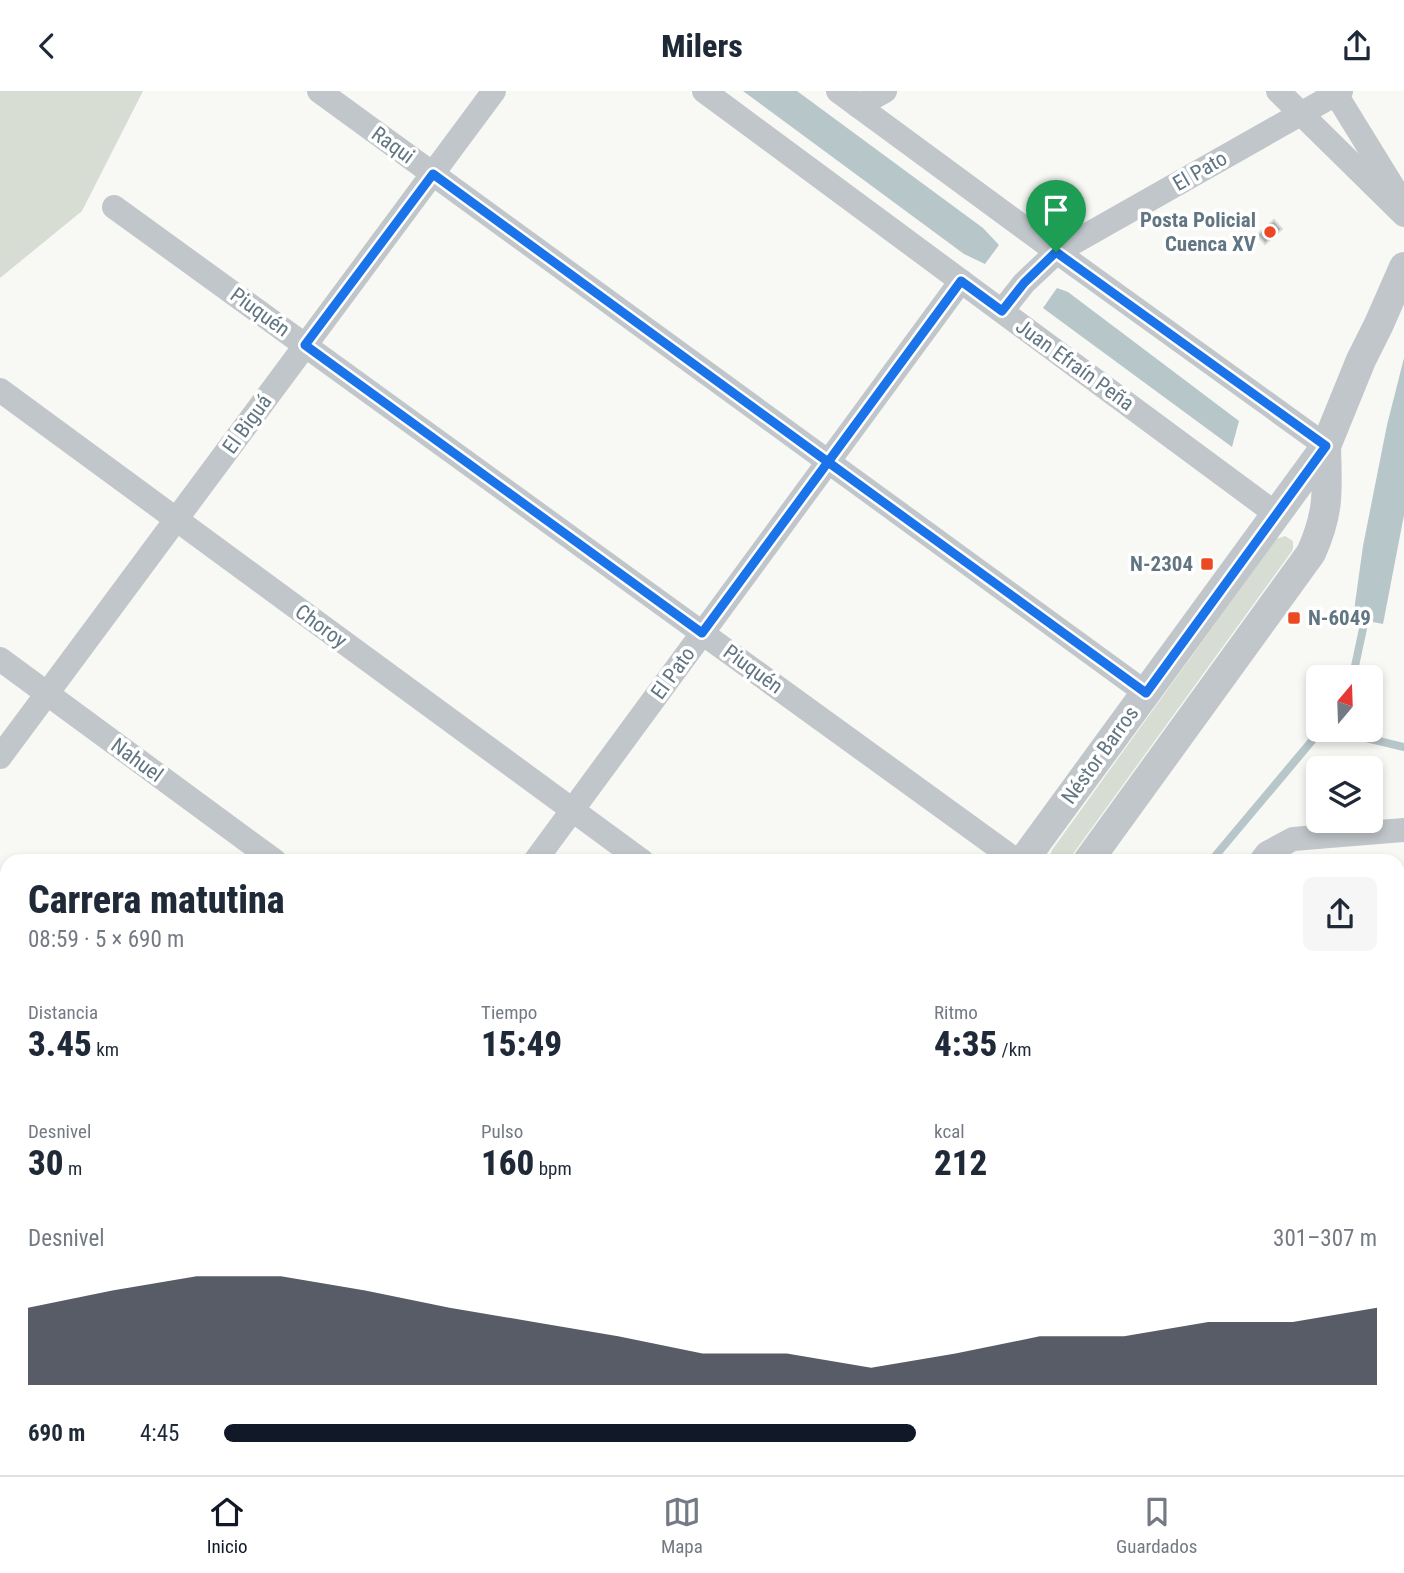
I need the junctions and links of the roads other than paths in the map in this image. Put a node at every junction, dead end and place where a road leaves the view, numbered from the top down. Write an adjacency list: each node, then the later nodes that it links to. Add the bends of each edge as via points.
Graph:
1 (319, 91): 10 (street, Raqui)
2 (494, 91): 10 (street, El Biguá)
3 (704, 91): 16 (street, Juan Efraín Peña)
4 (838, 91): 8 (street)
5 (885, 91): 8 (street)
6 (1278, 91): 9 (street)
7 (1337, 92): 9 (street, El Pato); 11 (street)
8 (858, 106): 14 (street)
9 (1300, 114): 13 (street); 14 (street, El Pato)
10 (433, 174): 18 (street, El Biguá); 21 (street, Raqui)
11 (1404, 205)
12 (114, 207): 18 (street, Piuquén)
13 (1404, 215)
14 (1056, 252): 17 (street, El Pato); 20 (street)
15 (1404, 267): 20 (street, Néstor Barros)
16 (961, 281): 17 (street, Juan Efraín Peña); 21 (street, El Pato)
17 (1002, 311): 22 (street, Juan Efraín Peña)
18 (305, 345): 23 (street, El Biguá); 24 (street, Piuquén)
19 (0, 390): 23 (street, Choroy)
20 (1326, 446): 22 (street, Néstor Barros); 36 (street, Néstor Barros, via 1327,504 1311,553)
21 (828, 462): 24 (street, El Pato); 26 (street, Raqui)
22 (1276, 513): 26 (street, Néstor Barros)
23 (176, 520): 27 (street, El Biguá); 29 (street, Choroy)
24 (702, 633): 29 (street, El Pato); 34 (street, Piuquén)
25 (0, 659): 27 (street, Nahuel)
26 (1146, 693): 35 (street, Néstor Barros)
27 (47, 694): 28 (street, El Biguá); 31 (street, Nahuel)
28 (0, 757)
29 (572, 810): 32 (street, El Pato); 33 (street, Choroy)
30 (1404, 830): 37 (street, via 1293,839)
31 (265, 854)
32 (540, 854)
33 (632, 854)
34 (1007, 854)
35 (1028, 854)
36 (1093, 854)
37 (1266, 854)

